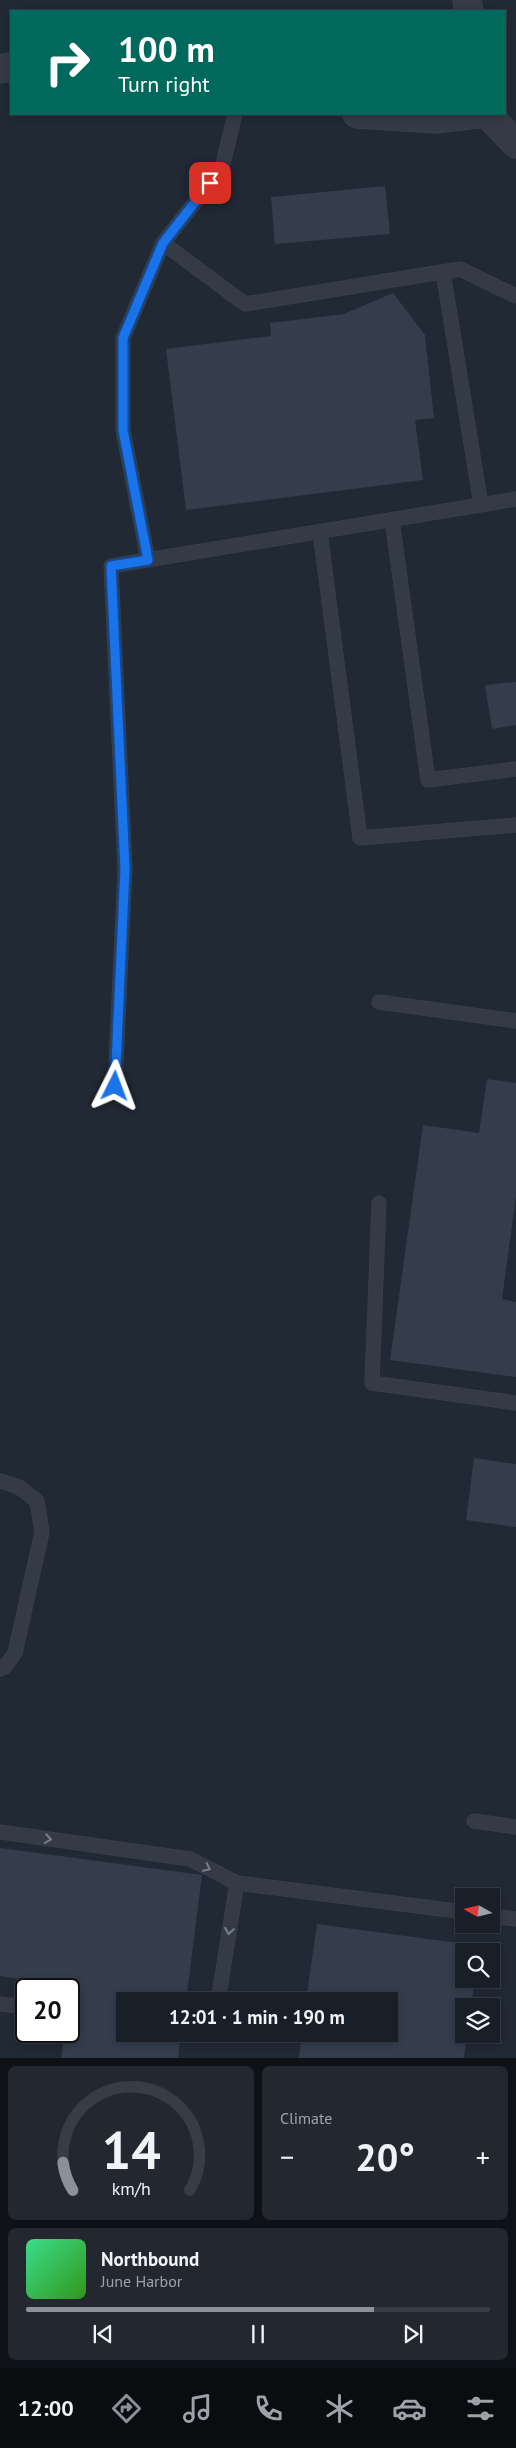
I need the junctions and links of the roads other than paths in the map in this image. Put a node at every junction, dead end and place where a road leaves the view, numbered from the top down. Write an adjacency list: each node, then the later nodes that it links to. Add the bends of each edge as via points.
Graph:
1 (235, 115): 6 (lane, via 222,168)
2 (373, 115): 3 (street, via 435,119)
3 (469, 115)
4 (488, 115): 5 (street)
5 (516, 144)
6 (163, 243): 7 (lane, via 245,304); 13 (lane, via 123,338 123,430)
7 (443, 272): 8 (lane, via 460,269); 10 (lane)
8 (516, 296)
9 (516, 499): 10 (lane)
10 (481, 505): 11 (lane)
11 (392, 520): 12 (lane); 14 (lane, via 428,780)
12 (320, 532): 13 (lane); 15 (lane, via 360,838)
13 (148, 560): 18 (lane, via 111,566 125,869)
14 (516, 768)
15 (516, 824)
16 (379, 1002): 17 (lane)
17 (516, 1021)
18 (115, 1086)
19 (379, 1203): 20 (lane, via 372,1383)
20 (516, 1403)
21 (0, 1481): 22 (lane, via 19,1487 37,1501 42,1532 15,1653)
22 (0, 1669)
23 (474, 1821): 24 (lane)
24 (516, 1827)
25 (0, 1832): 26 (lane, one-way to 26, via 190,1859)
26 (237, 1882): 27 (lane); 30 (lane, one-way to 30)
27 (455, 1911)
28 (500, 1917): 29 (lane)
29 (516, 1919)
30 (219, 1992)
31 (0, 2004): 32 (lane)
32 (15, 2006)

